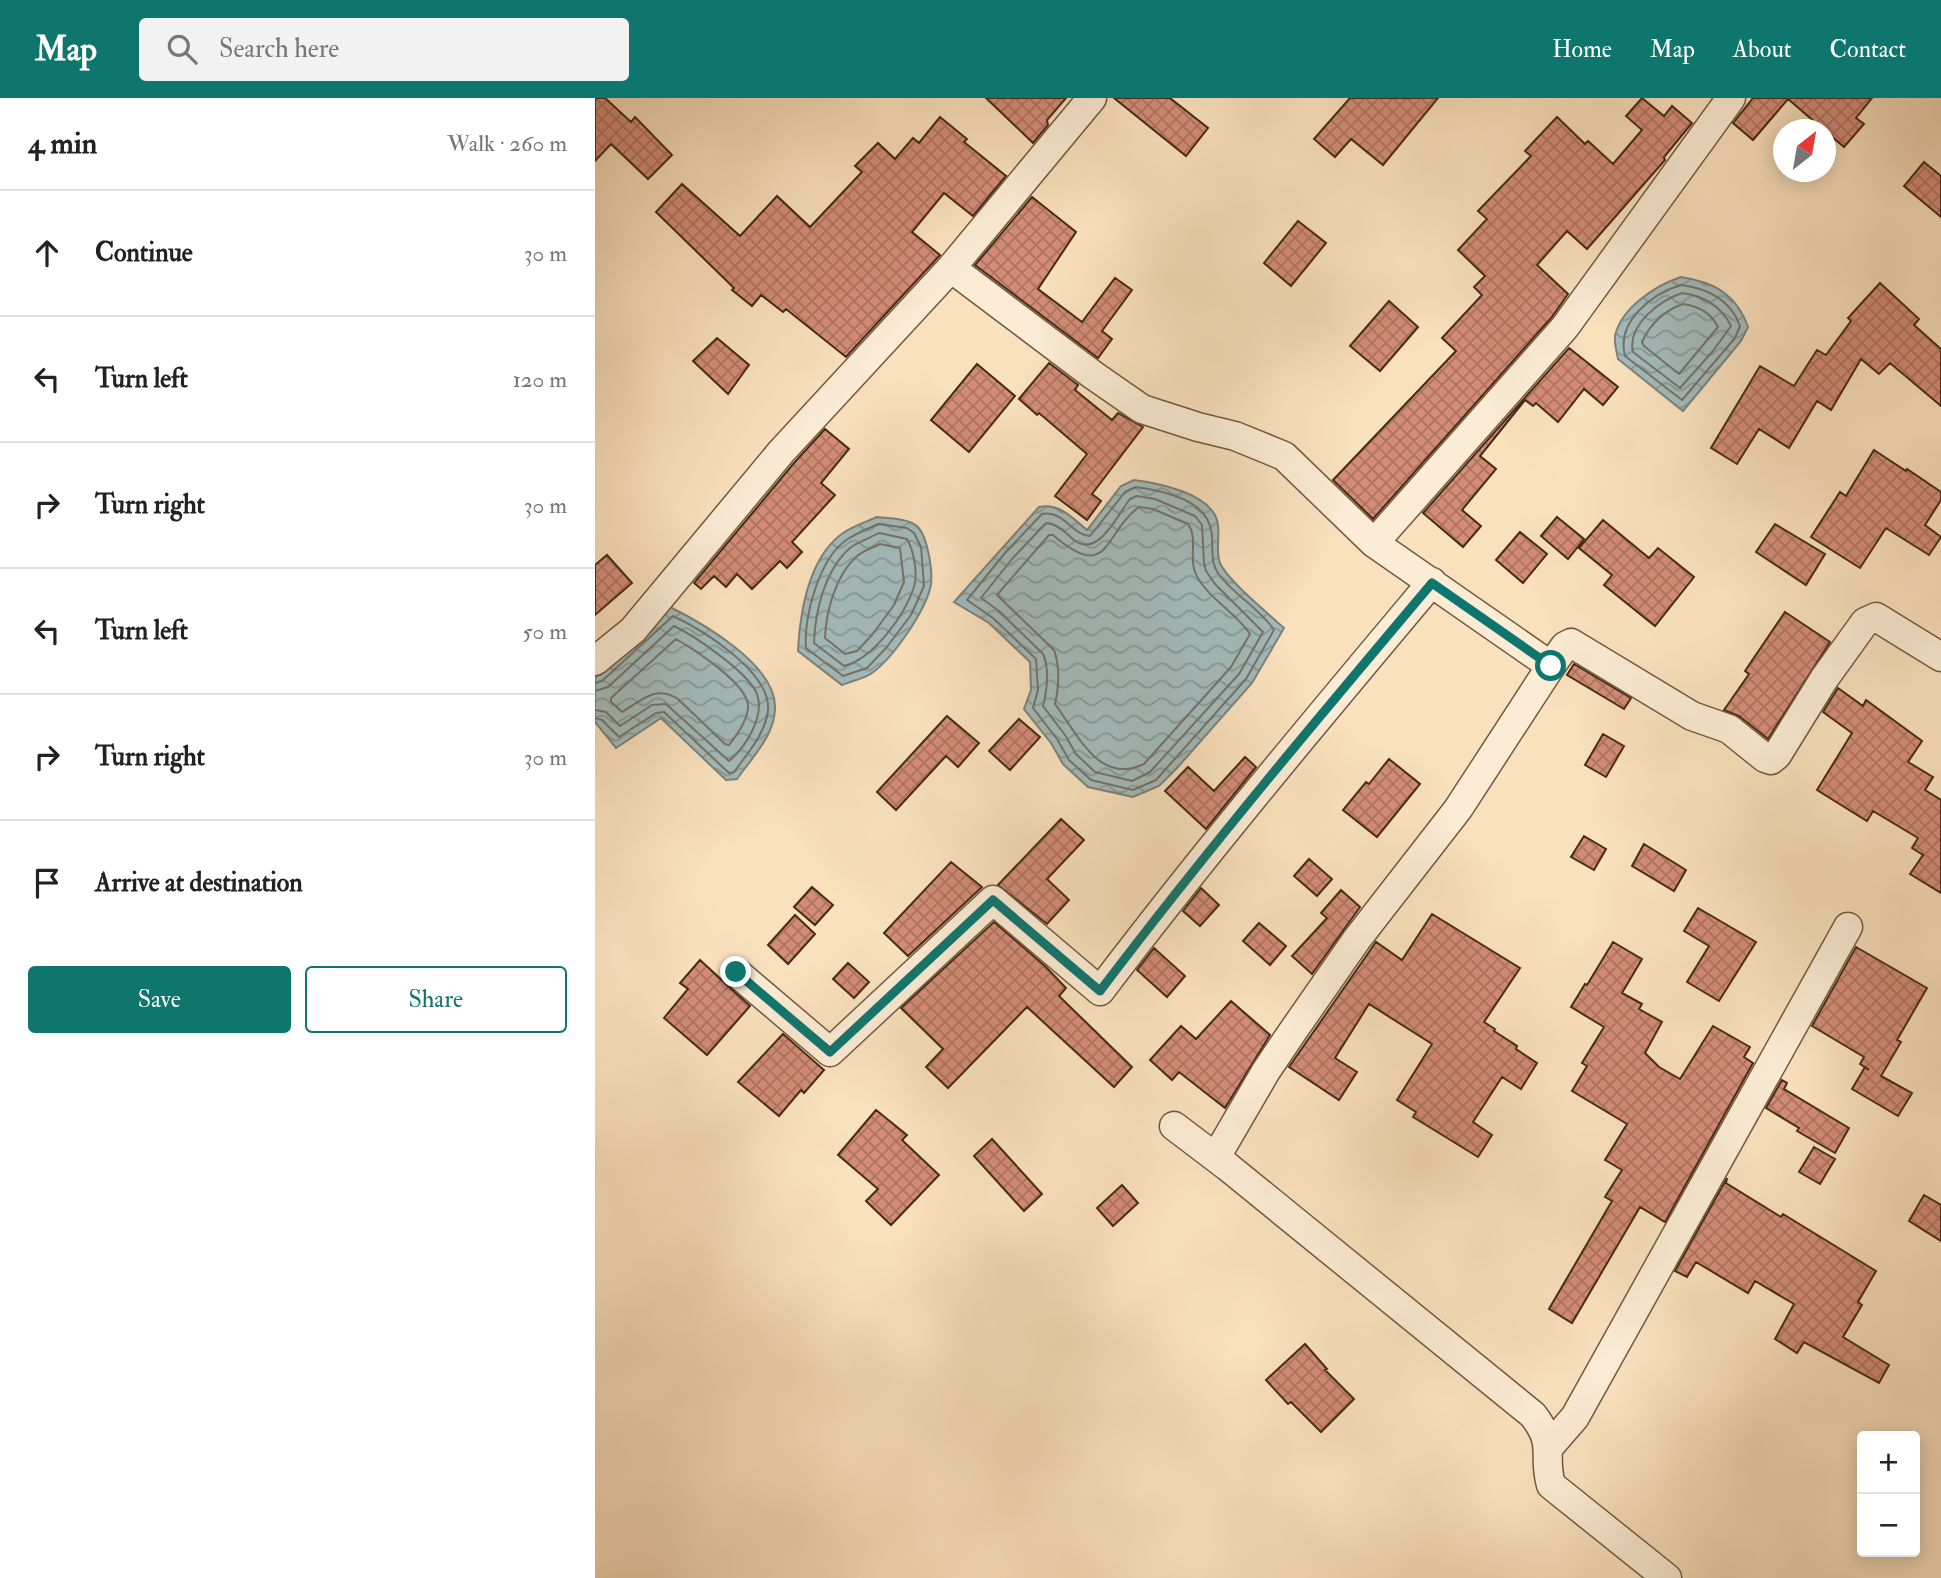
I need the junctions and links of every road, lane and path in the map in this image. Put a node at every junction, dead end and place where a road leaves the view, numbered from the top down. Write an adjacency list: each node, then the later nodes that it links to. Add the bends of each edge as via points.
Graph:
1 (1092, 98): 3 (street)
2 (1731, 98): 4 (street, via 1565,327)
3 (951, 268): 4 (street, via 1142,409 1285,456); 7 (street, via 781,452 633,630)
4 (1374, 543): 5 (street)
5 (1432, 583): 8 (street); 10 (street, via 1100,991 993,900 830,1052)
6 (1941, 657): 8 (street, via 1876,617 1865,622 1771,760 1729,729 1692,716 1571,643)
7 (595, 661)
8 (1551, 666): 12 (street, via 1458,809 1357,939 1293,1031)
9 (1848, 927): 13 (street, via 1575,1417)
10 (736, 972)
11 (1174, 1126): 12 (street)
12 (1216, 1157): 13 (street, via 1533,1415)
13 (1549, 1447): 14 (street, via 1551,1485)
14 (1667, 1578)

